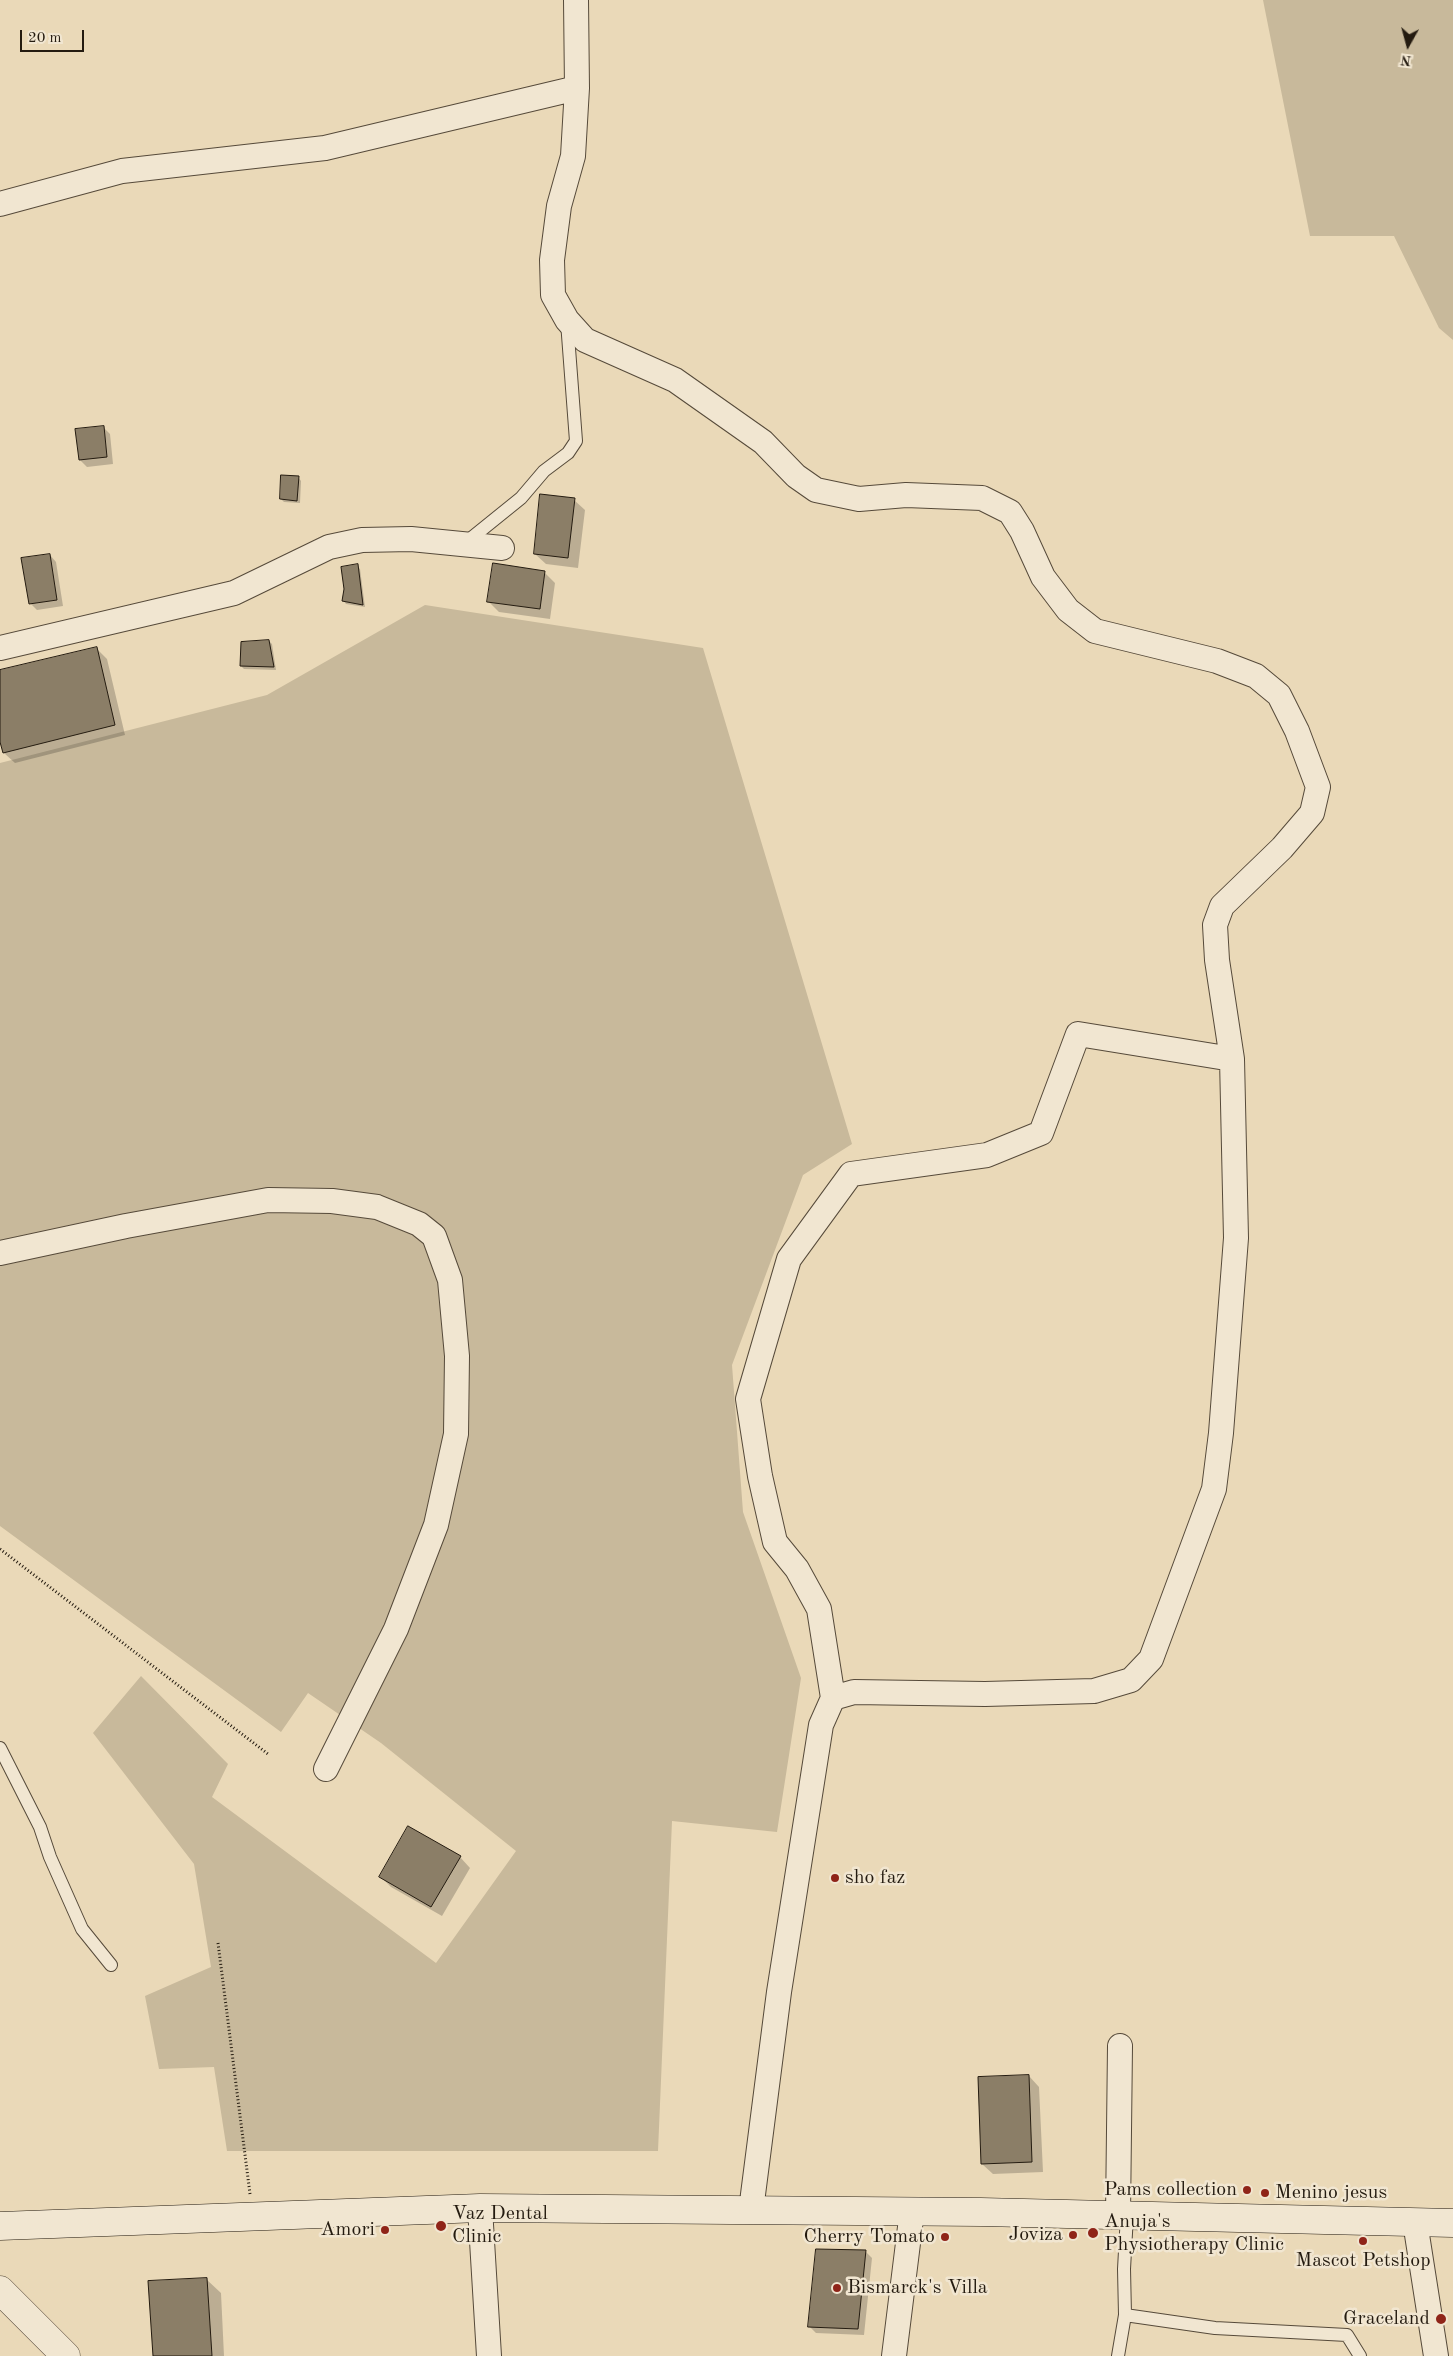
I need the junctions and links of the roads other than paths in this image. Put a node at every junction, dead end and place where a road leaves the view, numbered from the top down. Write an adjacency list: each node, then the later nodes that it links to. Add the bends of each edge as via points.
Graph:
1 (576, 0): 2 (street)
2 (577, 88): 3 (street, via 324,148 122,171); 4 (street, via 573,156 559,206 552,260 553,295)
3 (0, 204)
4 (566, 320): 5 (lane, via 576,441 568,454 544,471 521,498); 8 (street, via 585,340 675,380 763,442 796,476 816,490 859,499 906,494 982,498 1010,512 1043,576 1068,610 1095,631 1217,661 1256,676 1279,695 1297,731 1318,787 1312,813 1282,848 1222,906 1216,925 1218,960)
5 (464, 544): 6 (street); 7 (street, via 411,539 362,540 330,547 234,593)
6 (502, 548)
7 (0, 648)
8 (1232, 1059): 10 (street, via 1236,1238 1219,1452 1211,1498 1151,1659 1131,1680 1094,1691 985,1694 854,1692); 10 (street, via 1078,1034 1041,1133 987,1154 851,1174 789,1259 748,1399 775,1542 797,1569 819,1609)
9 (0, 1253): 12 (street, via 268,1200 332,1201 377,1207 418,1224 434,1236 450,1280 457,1356 456,1434 436,1525 396,1629)
10 (833, 1698): 16 (street, via 821,1725 779,1992)
11 (0, 1748): 13 (lane, via 40,1827 82,1929)
12 (326, 1769)
13 (111, 1965)
14 (1120, 2046): 18 (street)
15 (480, 2208): 16 (main road); 21 (main road); 25 (street)
16 (751, 2210): 17 (main road)
17 (912, 2211): 18 (main road); 26 (street)
18 (1122, 2215): 19 (main road); 23 (lane)
19 (1415, 2222): 20 (main road); 29 (street)
20 (1453, 2223)
21 (0, 2226)
22 (0, 2290): 24 (main road)
23 (1125, 2315): 27 (lane); 28 (lane, via 1215,2328 1347,2335)
24 (66, 2356)
25 (488, 2356)
26 (894, 2356)
27 (1118, 2356)
28 (1360, 2356)
29 (1436, 2356)

